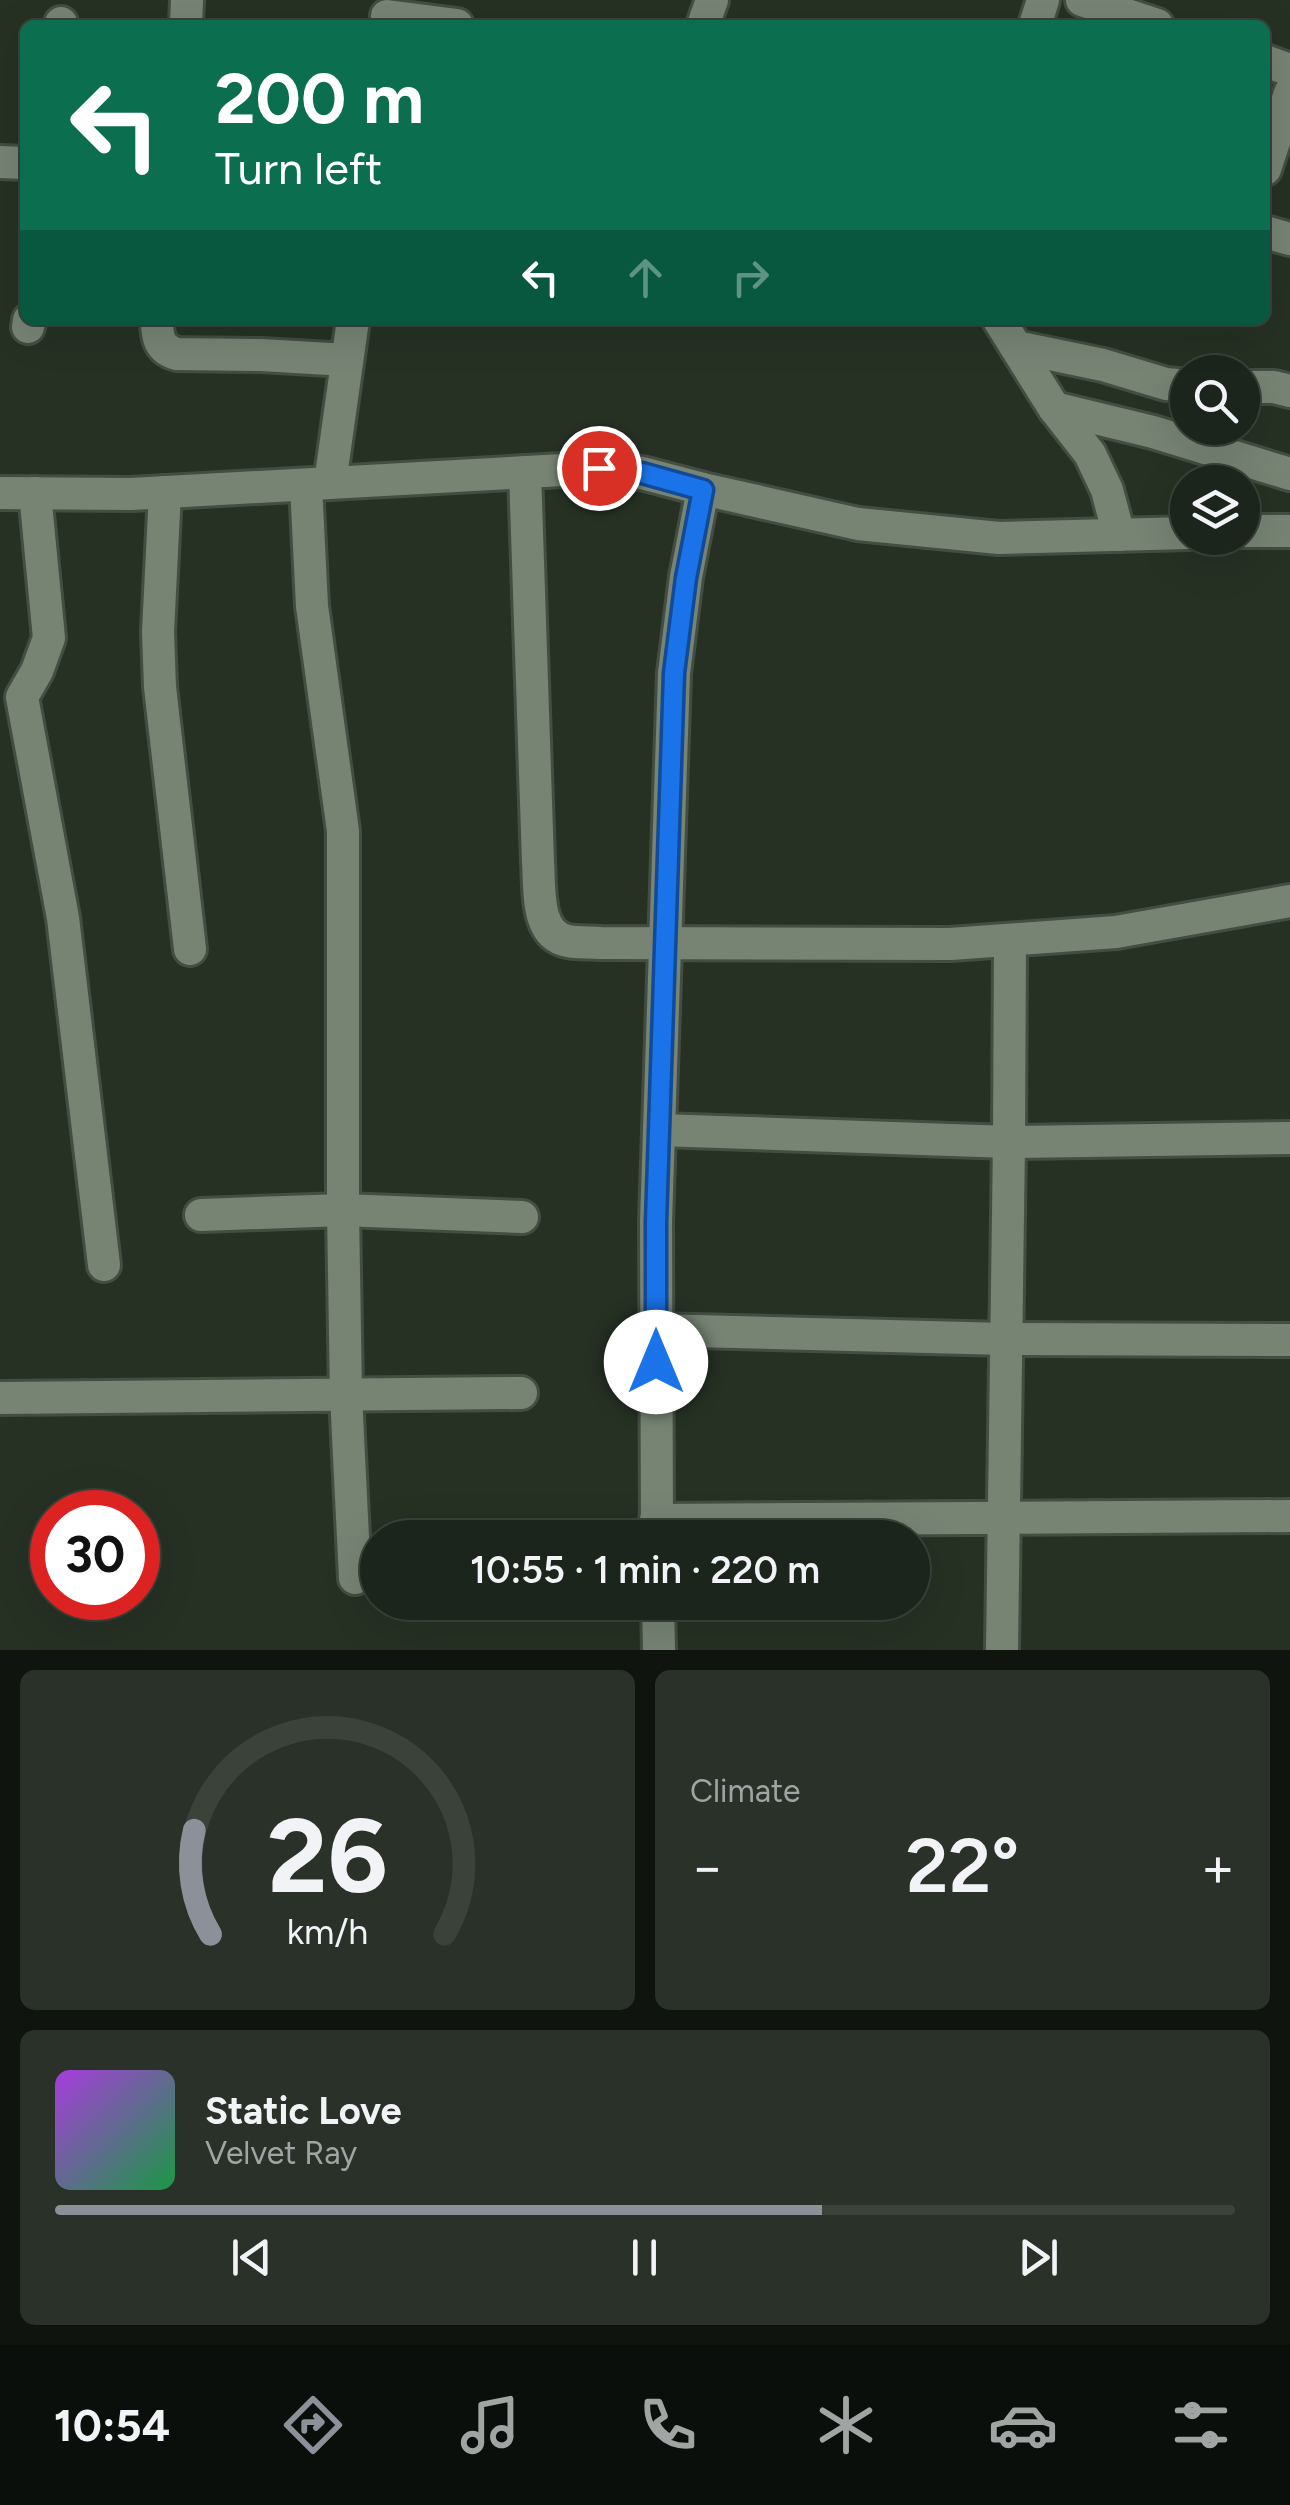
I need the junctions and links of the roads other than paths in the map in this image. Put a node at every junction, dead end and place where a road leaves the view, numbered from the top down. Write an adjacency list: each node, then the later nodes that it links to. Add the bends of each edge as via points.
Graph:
1 (1082, 0): 4 (street)
2 (386, 14): 3 (street)
3 (425, 20)
4 (1142, 20)
5 (1290, 92): 6 (street)
6 (1270, 154)
7 (157, 325): 10 (street, via 162,345 176,354)
8 (352, 325): 10 (street)
9 (1008, 334): 11 (street); 14 (street)
10 (348, 360): 17 (street)
11 (1170, 384)
12 (1260, 387): 13 (street)
13 (1290, 391)
14 (1054, 408): 16 (street); 25 (street, via 1090,454)
15 (525, 472): 17 (street); 18 (street, via 599,468); 29 (street, via 538,862 548,928 564,941)
16 (1290, 474)
17 (318, 484): 19 (street); 34 (street, via 312,606 343,831)
18 (703, 490): 25 (street, via 858,524 998,538); 29 (street, via 674,673)
19 (165, 492): 21 (street); 30 (street, via 160,688)
20 (0, 493): 21 (street)
21 (35, 493): 26 (street, via 48,638 37,671)
22 (1290, 530): 23 (street)
23 (1260, 531)
24 (1170, 533): 25 (street)
25 (1119, 535)
26 (11, 700): 37 (street, via 63,918)
27 (1290, 900): 28 (street, via 1116,932)
28 (1010, 940): 29 (street); 33 (street)
29 (666, 942): 31 (street)
30 (190, 949)
31 (659, 1130): 33 (street); 38 (street)
32 (1290, 1138): 33 (street)
33 (1009, 1142): 39 (street)
34 (343, 1210): 35 (street); 36 (street); 42 (street)
35 (201, 1215)
36 (522, 1217)
37 (104, 1265)
38 (656, 1330): 39 (street); 46 (street)
39 (1006, 1338): 40 (street); 45 (street)
40 (1290, 1340)
41 (521, 1393): 42 (street)
42 (346, 1395): 43 (street); 48 (street)
43 (0, 1398)
44 (1290, 1516): 45 (street)
45 (1002, 1518): 47 (street); 51 (street)
46 (657, 1520)
47 (930, 1520)
48 (355, 1578)
49 (659, 1620): 50 (street)
50 (660, 1650)
51 (1002, 1650)

